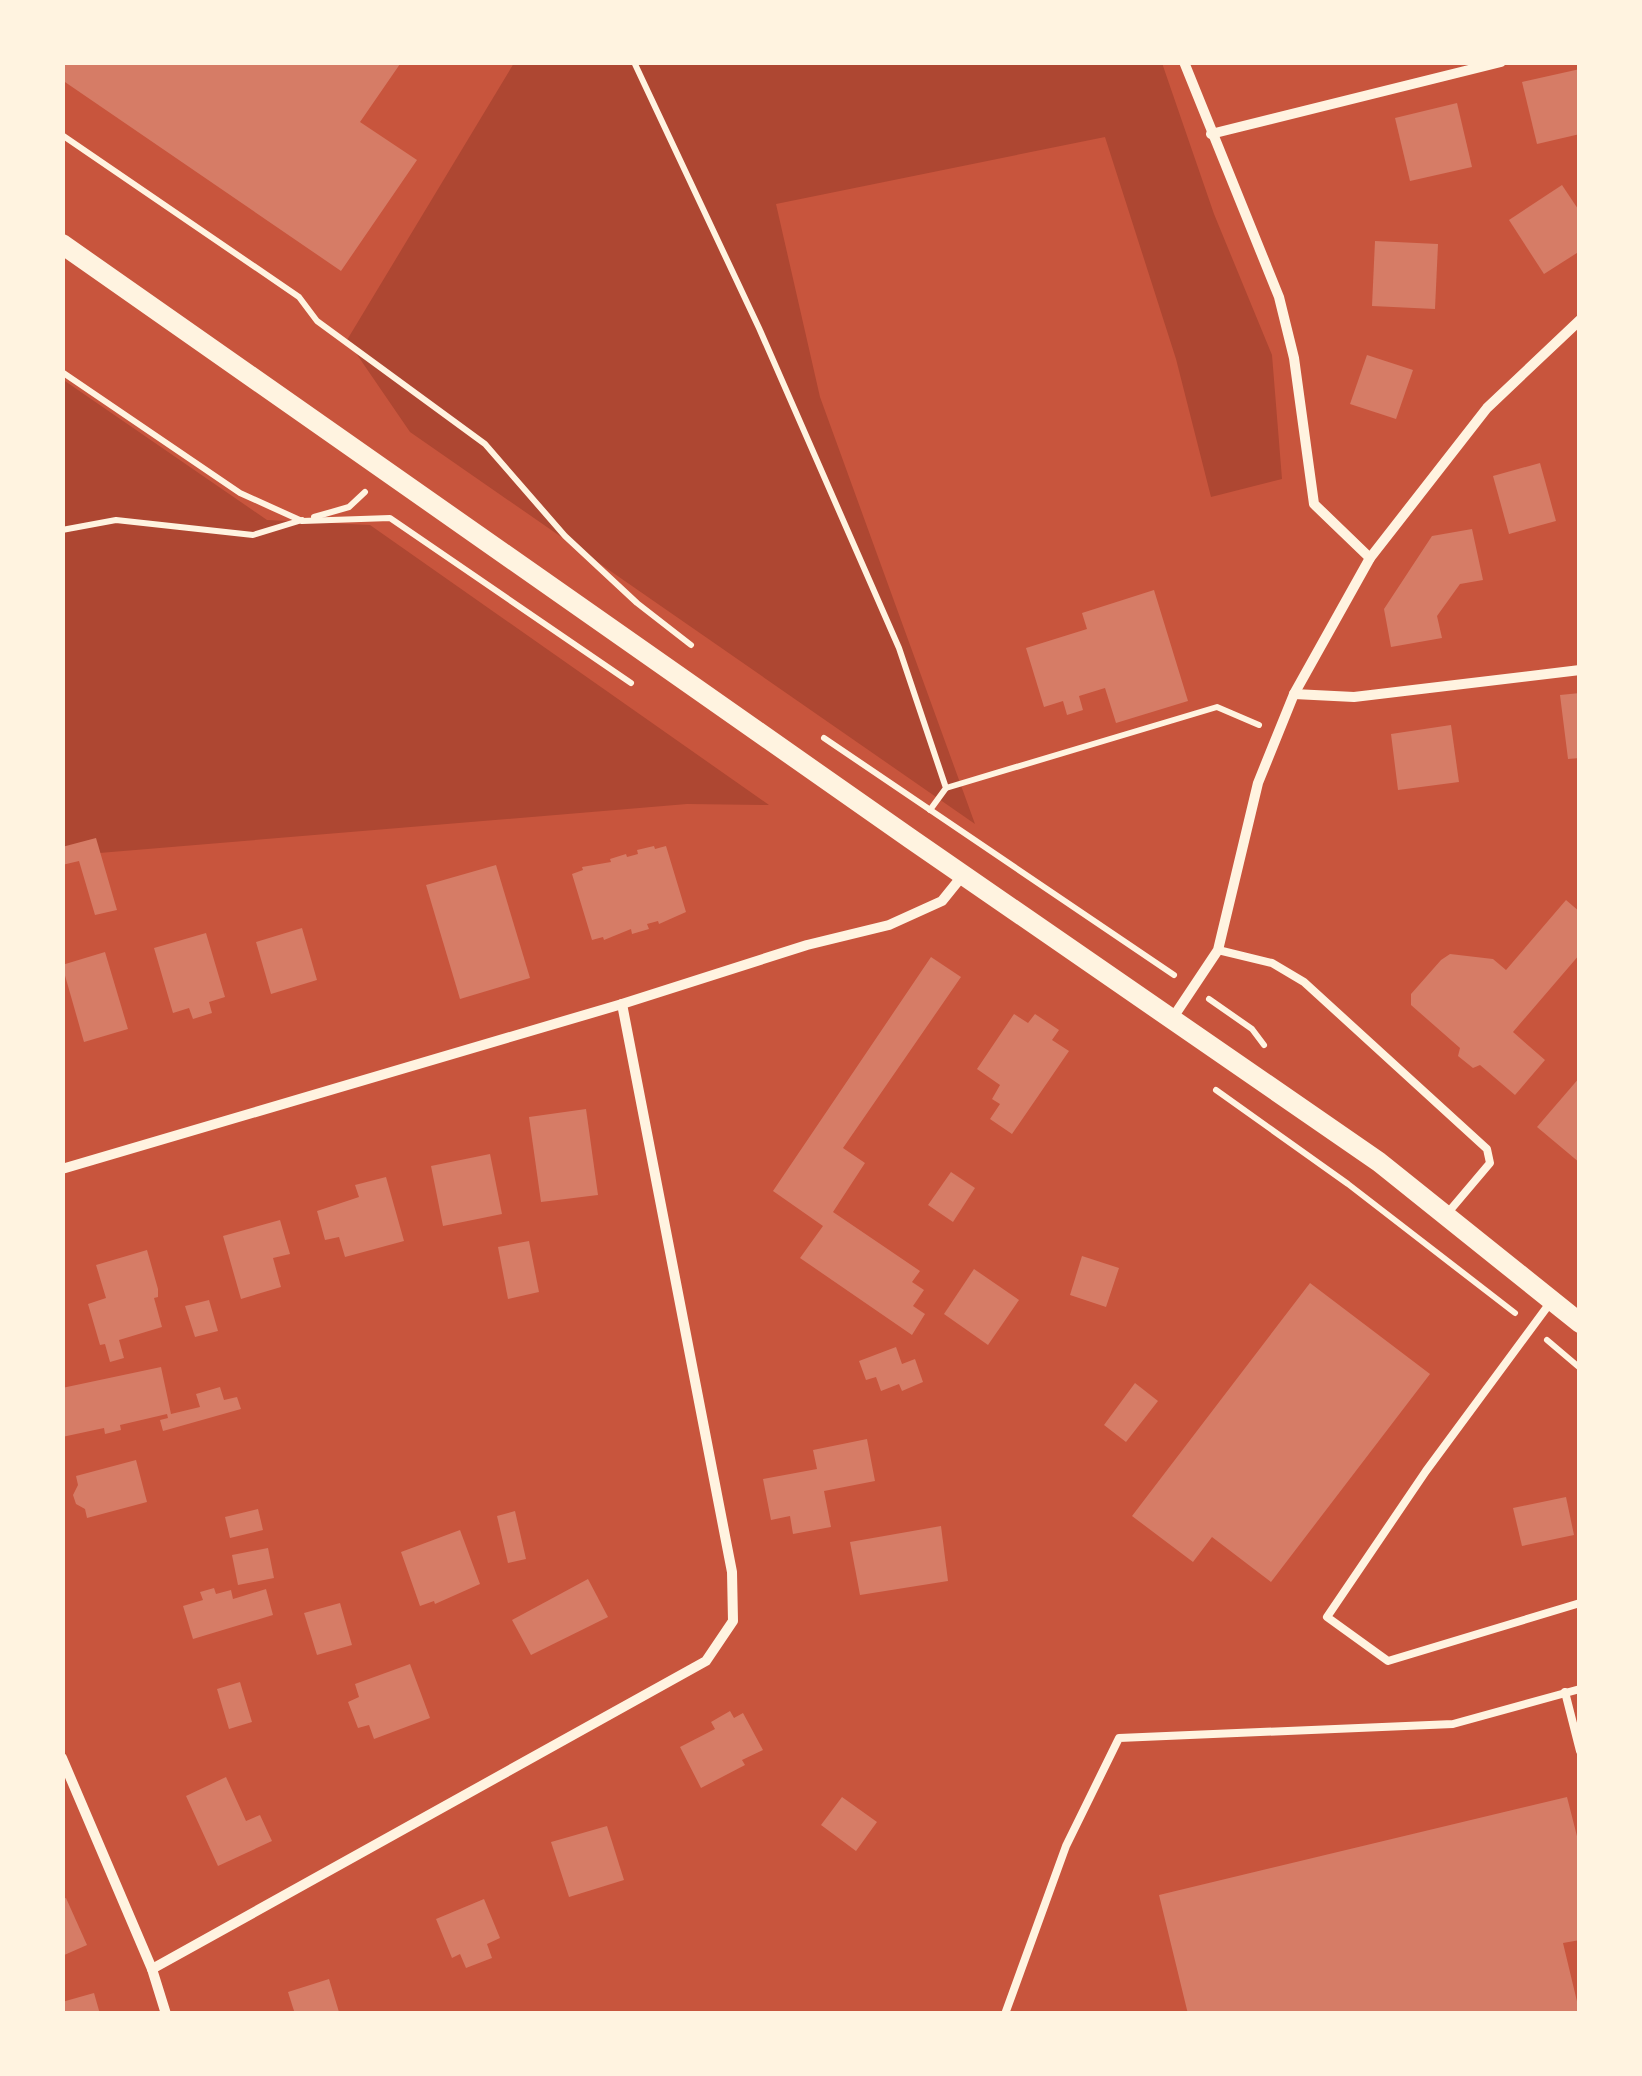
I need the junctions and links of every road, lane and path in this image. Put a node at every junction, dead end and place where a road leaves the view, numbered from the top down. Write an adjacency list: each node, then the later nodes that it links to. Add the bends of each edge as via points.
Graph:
1 (634, 62): 19 (path, via 899,648)
2 (1184, 62): 4 (street)
3 (1502, 62): 4 (street)
4 (1211, 134): 12 (street, via 1279,297 1314,504)
5 (62, 135): 13 (path, via 299,297 317,321 484,444 565,536)
6 (62, 244): 9 (main road)
7 (1580, 320): 12 (street, via 1487,408)
8 (62, 372): 10 (path, via 240,493)
9 (387, 472): 10 (path, via 348,507); 21 (main road)
10 (302, 521): 11 (path, via 253,535 116,520); 15 (path, via 390,518)
11 (62, 530)
12 (1370, 558): 16 (street)
13 (703, 654)
14 (1580, 670): 16 (street, via 1354,697)
15 (639, 689)
16 (1294, 694): 18 (street)
17 (815, 732): 20 (path)
18 (1278, 734): 19 (path, via 1217,708); 22 (street, via 1258,783)
19 (946, 788): 20 (path)
20 (930, 810): 23 (path)
21 (964, 875): 24 (street, via 942,901 889,925); 25 (main road)
22 (1218, 950): 23 (street); 28 (lane, via 1272,963 1304,982 1487,1149 1490,1163)
23 (1195, 990): 25 (street)
24 (622, 1004): 27 (street); 38 (street, via 732,1572 733,1621 706,1661)
25 (1172, 1020): 28 (main road)
26 (1203, 1080): 31 (path)
27 (62, 1169)
28 (1446, 1215): 29 (main road)
29 (1553, 1300): 30 (main road); 31 (lane)
30 (1580, 1323)
31 (1532, 1327): 32 (path); 33 (lane, via 1327,1617 1388,1661)
32 (1580, 1368)
33 (1580, 1603)
34 (1580, 1688): 35 (lane)
35 (1565, 1692): 36 (lane); 40 (lane, via 1453,1724 1118,1738 1066,1846)
36 (1580, 1751)
37 (62, 1758): 38 (street)
38 (152, 1969): 39 (street)
39 (166, 2014)
40 (1004, 2014)

